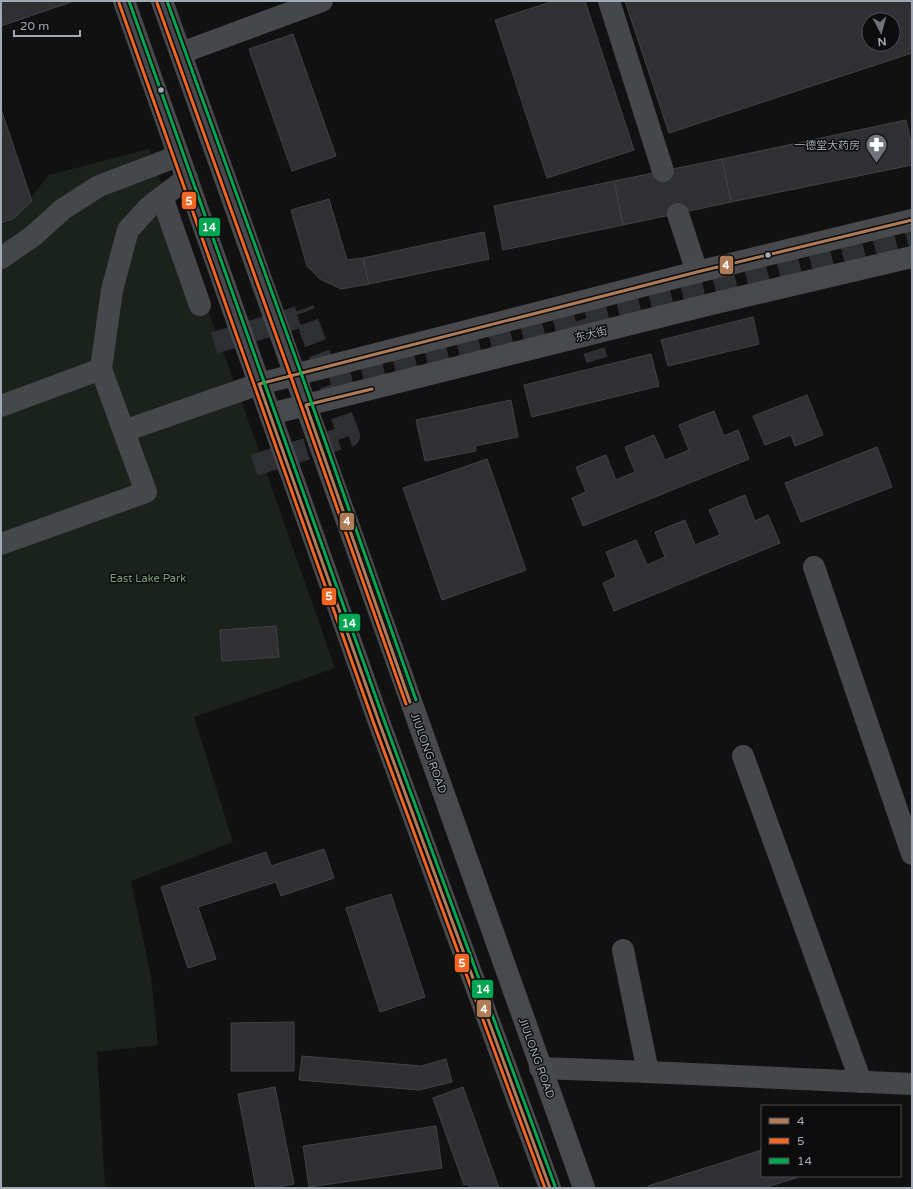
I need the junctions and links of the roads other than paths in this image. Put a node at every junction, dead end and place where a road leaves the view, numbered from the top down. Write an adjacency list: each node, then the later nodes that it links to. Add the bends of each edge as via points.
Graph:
1 (124, 1): 6 (main road)
2 (162, 1): 5 (main road, JIULONG ROAD)
3 (322, 1): 5 (street)
4 (609, 1): 7 (street)
5 (181, 53): 17 (main road, JIULONG ROAD)
6 (178, 156): 8 (main road); 13 (street, via 99,186 63,209 33,236)
7 (663, 171)
8 (187, 178): 9 (street); 18 (main road)
9 (162, 197): 15 (street); 16 (street, via 128,230 112,290)
10 (678, 214): 14 (street)
11 (912, 220): 14 (main road)
12 (912, 257): 19 (main road, 东大街, via 707,305)
13 (1, 258)
14 (697, 272): 17 (main road)
15 (200, 305)
16 (101, 369): 20 (street); 22 (street)
17 (296, 375): 18 (main road); 19 (main road, JIULONG ROAD)
18 (259, 384): 21 (main road); 22 (street)
19 (306, 405): 21 (main road, 东大街); 28 (main road, JIULONG ROAD)
20 (1, 406)
21 (270, 414): 32 (main road)
22 (124, 431): 23 (street, via 146,492)
23 (1, 544)
24 (814, 567): 26 (street)
25 (743, 756): 30 (street)
26 (912, 854)
27 (623, 950): 29 (street)
28 (540, 1068): 29 (street); 33 (main road, JIULONG ROAD)
29 (648, 1072): 30 (street)
30 (861, 1082): 31 (street)
31 (912, 1084)
32 (550, 1188)
33 (584, 1188)

